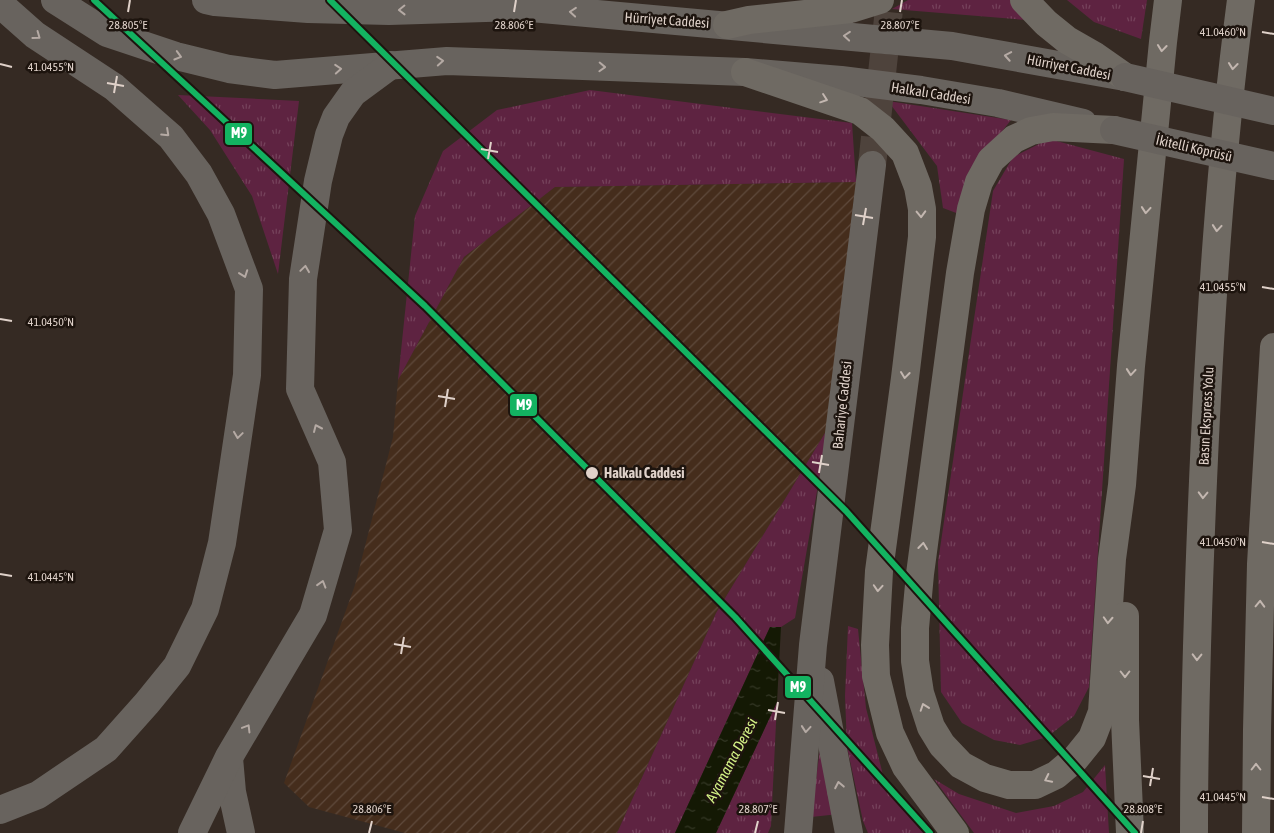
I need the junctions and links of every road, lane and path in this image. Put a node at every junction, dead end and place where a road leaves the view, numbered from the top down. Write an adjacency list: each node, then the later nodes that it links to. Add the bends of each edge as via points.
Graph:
1 (54, 0): 10 (main road, Halkalı Caddesi, one-way to 10, via 107,33 176,56 229,69 275,75)
2 (206, 0): 8 (main road, Hürriyet Caddesi, one-way to 2, via 389,11 308,9)
3 (880, 0): 9 (highway, via 851,8)
4 (1024, 0): 12 (highway, via 1046,24)
5 (1168, 0): 18 (highway, one-way to 18)
6 (1241, 0): 28 (highway, Basın Ekspress Yolu, one-way to 28, via 1212,295 1199,607)
7 (0, 4): 21 (main road, one-way to 21, via 35,35 114,87 171,137 199,174 221,214 249,289 247,375 222,543 205,609 177,666 106,749 38,795)
8 (510, 4): 9 (main road, Hürriyet Caddesi, one-way to 8)
9 (726, 25): 12 (main road, Hürriyet Caddesi, one-way to 9, via 952,46)
10 (391, 65): 11 (main road, Halkalı Caddesi, one-way to 11, via 447,61); 20 (main road, one-way to 10, via 313,615 338,530 332,462 300,390 304,280 318,181 329,135 336,118 353,94)
11 (745, 72): 14 (main road, Halkalı Caddesi, via 921,90 998,103); 26 (highway, one-way to 26, via 860,111 883,129 905,153 918,186 922,237 880,571 876,676 890,733 906,767)
12 (1125, 77): 13 (main road, bridge)
13 (1274, 111)
14 (1114, 130): 16 (main road, İkitelli Köprüsü, bridge); 18 (highway, one-way to 14, via 1112,559 1102,712 1092,738 1056,775 1035,785 1009,785 985,778 962,765 942,745 931,727 920,694 915,661 920,574 972,209 978,182 991,160 1014,139 1031,130 1053,127)
15 (872, 165): 19 (main road, Bahariye Caddesi)
16 (1274, 166)
17 (1274, 348): 29 (highway, one-way to 17, via 1261,564)
18 (1122, 485): 27 (highway, one-way to 27, via 1127,559 1125,720)
19 (813, 645): 24 (main road, Bahariye Caddesi, one-way to 24); 25 (main road, one-way to 19)
20 (229, 757): 22 (main road); 23 (main road)
21 (0, 810)
22 (192, 833)
23 (241, 833)
24 (798, 833)
25 (849, 833)
26 (955, 833)
27 (1130, 833)
28 (1194, 833)
29 (1256, 833)

